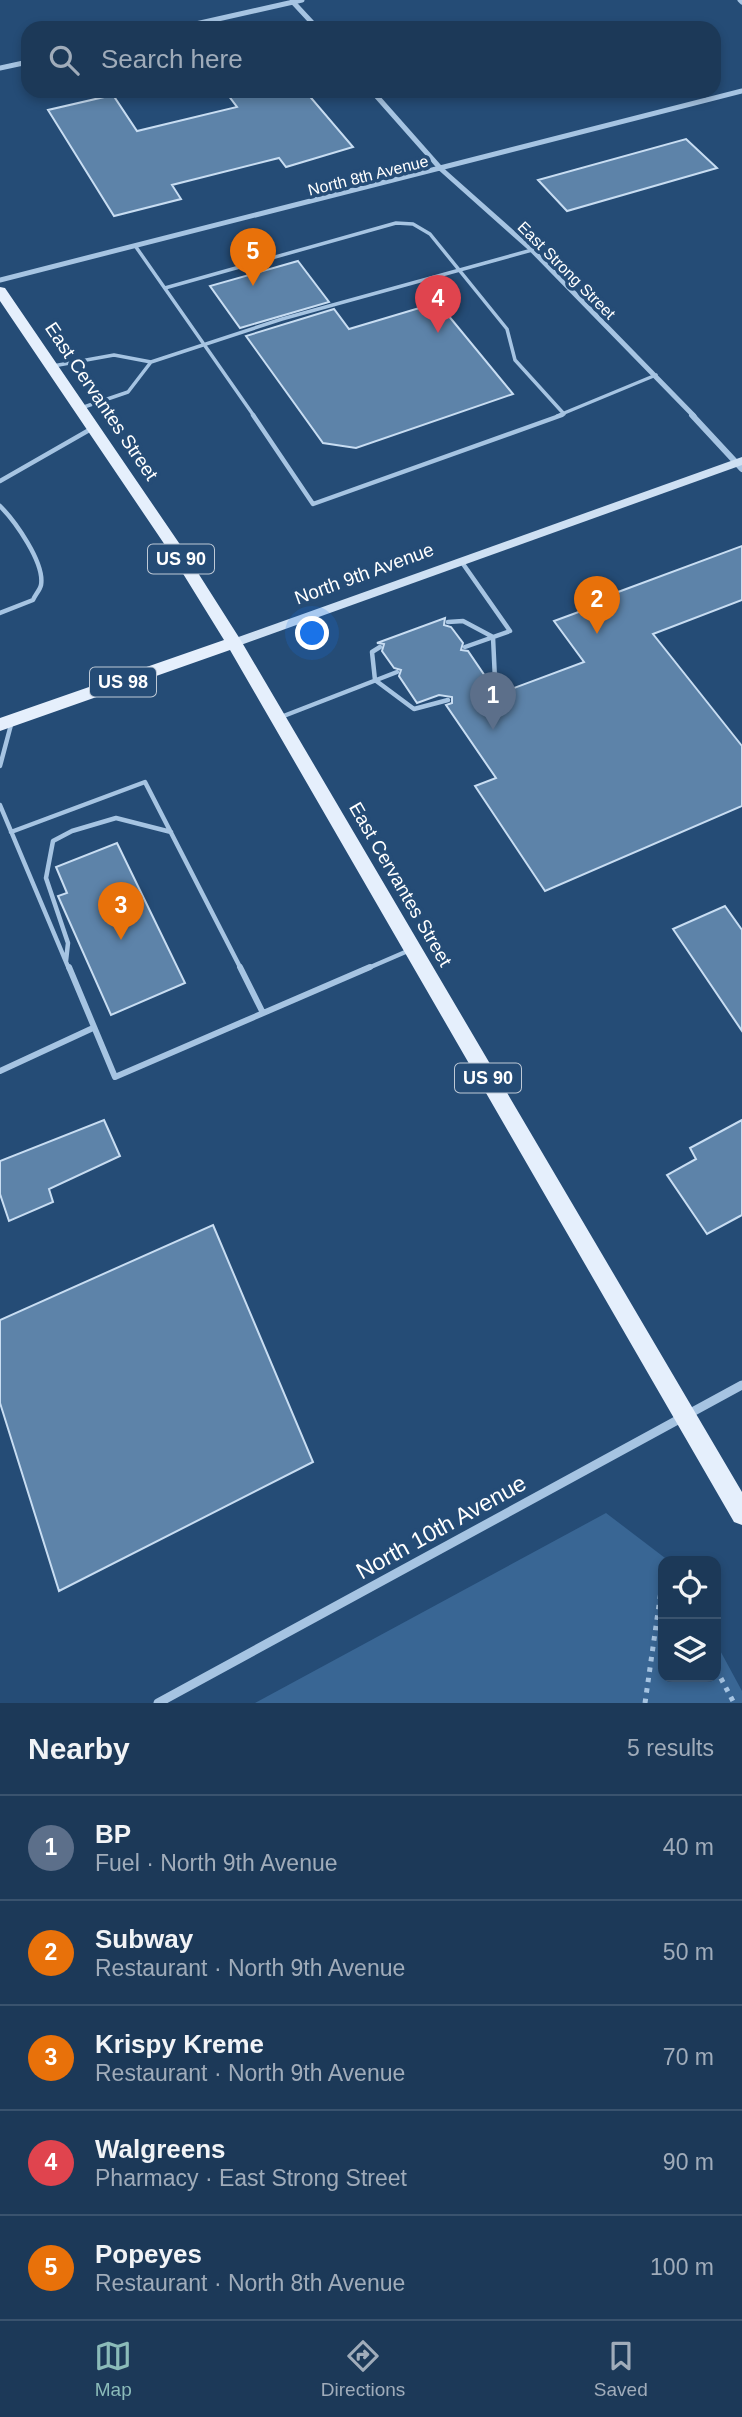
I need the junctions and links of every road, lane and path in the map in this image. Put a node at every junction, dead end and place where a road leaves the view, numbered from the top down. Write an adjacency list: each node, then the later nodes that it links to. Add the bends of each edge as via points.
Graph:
1 (302, 0): 2 (street)
2 (293, 1): 3 (street); 4 (street)
3 (207, 21)
4 (311, 21)
5 (21, 64): 6 (street)
6 (0, 68)
7 (742, 91): 8 (street, North 8th Avenue)
8 (721, 96)
9 (378, 98): 11 (street, East Strong Street)
10 (715, 98): 11 (street, North 8th Avenue)
11 (441, 169): 12 (street, North 8th Avenue); 13 (street, East Strong Street)
12 (136, 247): 15 (street, North 8th Avenue); 16 (lane)
13 (532, 250): 14 (lane); 21 (street, East Strong Street)
14 (460, 272): 16 (lane, via 430,234 413,224 396,223); 18 (lane); 23 (lane, via 507,329 515,360)
15 (0, 280)
16 (165, 288): 18 (lane)
17 (0, 291): 20 (main road, East Cervantes Street / US 90)
18 (206, 344): 19 (lane); 23 (lane, via 313,504)
19 (151, 362): 20 (lane, via 114,355); 22 (lane, via 128,392)
20 (51, 367): 22 (main road, East Cervantes Street / US 90)
21 (656, 375): 23 (lane); 25 (street, East Strong Street)
22 (80, 409): 24 (main road, East Cervantes Street / US 90)
23 (564, 414)
24 (92, 428): 26 (lane); 32 (main road, East Cervantes Street / US 90)
25 (740, 464): 28 (main road, North 9th Avenue)
26 (0, 481)
27 (0, 506): 29 (lane, via 12,516 40,572 41,586 33,600)
28 (461, 561): 31 (lane, via 510,631); 32 (main road, North 9th Avenue)
29 (0, 612)
30 (448, 622): 31 (lane, via 463,621)
31 (493, 637): 34 (lane); 37 (lane, via 495,680)
32 (234, 643): 39 (main road, East Cervantes Street / US 90); 40 (main road, North 9th Avenue / US 98)
33 (380, 647): 36 (lane, via 372,652)
34 (465, 647)
35 (397, 672): 36 (lane)
36 (376, 680): 38 (lane, via 414,709); 39 (lane)
37 (482, 687)
38 (448, 700)
39 (278, 718): 45 (main road, East Cervantes Street / US 90)
40 (6, 723): 41 (lane)
41 (0, 766)
42 (0, 806): 43 (lane)
43 (11, 832): 44 (lane, via 145,782); 46 (lane)
44 (171, 832): 46 (lane, via 116,818 52,841 46,878 68,943); 47 (lane)
45 (412, 949): 47 (lane); 51 (main road, East Cervantes Street / US 90)
46 (66, 962): 48 (lane)
47 (263, 1013): 48 (lane, via 115,1077)
48 (93, 1028): 49 (lane)
49 (0, 1071)
50 (742, 1385): 51 (street, North 10th Avenue)
51 (685, 1416): 52 (main road, East Cervantes Street / US 90); 55 (street, North 10th Avenue)
52 (742, 1514)
53 (658, 1612): 56 (path)
54 (721, 1678): 57 (path)
55 (158, 1703)
56 (645, 1703)
57 (734, 1703)

